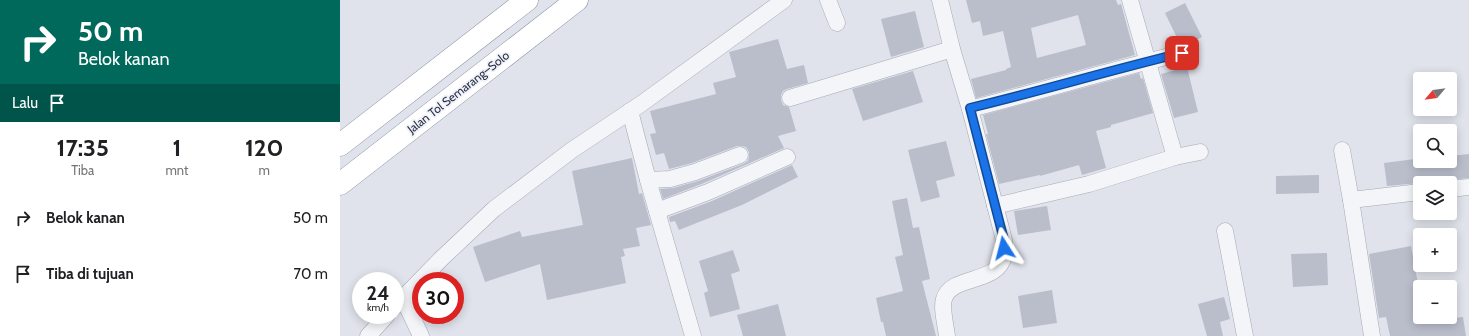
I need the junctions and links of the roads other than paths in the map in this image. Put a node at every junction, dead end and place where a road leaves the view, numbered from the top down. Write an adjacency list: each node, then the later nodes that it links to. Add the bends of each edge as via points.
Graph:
1 (527, 0): 14 (highway)
2 (577, 0): 21 (highway, Jalan Tol Semarang–Solo)
3 (784, 0): 13 (street)
4 (828, 0): 7 (street)
5 (940, 0): 8 (street)
6 (1130, 0): 10 (street)
7 (837, 23)
8 (952, 49): 11 (street); 12 (street)
9 (1182, 53): 10 (street)
10 (1148, 61): 12 (street, via 1031,94); 19 (street)
11 (790, 98)
12 (970, 108): 26 (street)
13 (630, 111): 20 (street); 29 (street, via 572,150 494,209)
14 (340, 145)
15 (1342, 150): 25 (street)
16 (1200, 152): 19 (street)
17 (740, 154): 20 (street, via 695,172 670,179)
18 (787, 157): 27 (street, via 708,192)
19 (1175, 157): 26 (street, via 1090,184)
20 (648, 180): 27 (street)
21 (340, 184)
22 (1469, 187): 23 (street)
23 (1457, 188)
24 (1413, 193): 25 (street)
25 (1351, 200): 37 (street)
26 (995, 206): 35 (street, via 1004,240 1004,256 1000,264 988,275 954,286 947,292 943,301)
27 (657, 211): 34 (street)
28 (1225, 231): 36 (street)
29 (404, 297)
30 (404, 310): 33 (street)
31 (379, 324): 32 (street)
32 (368, 336)
33 (421, 336)
34 (693, 336)
35 (947, 336)
36 (1245, 336)
37 (1372, 336)

